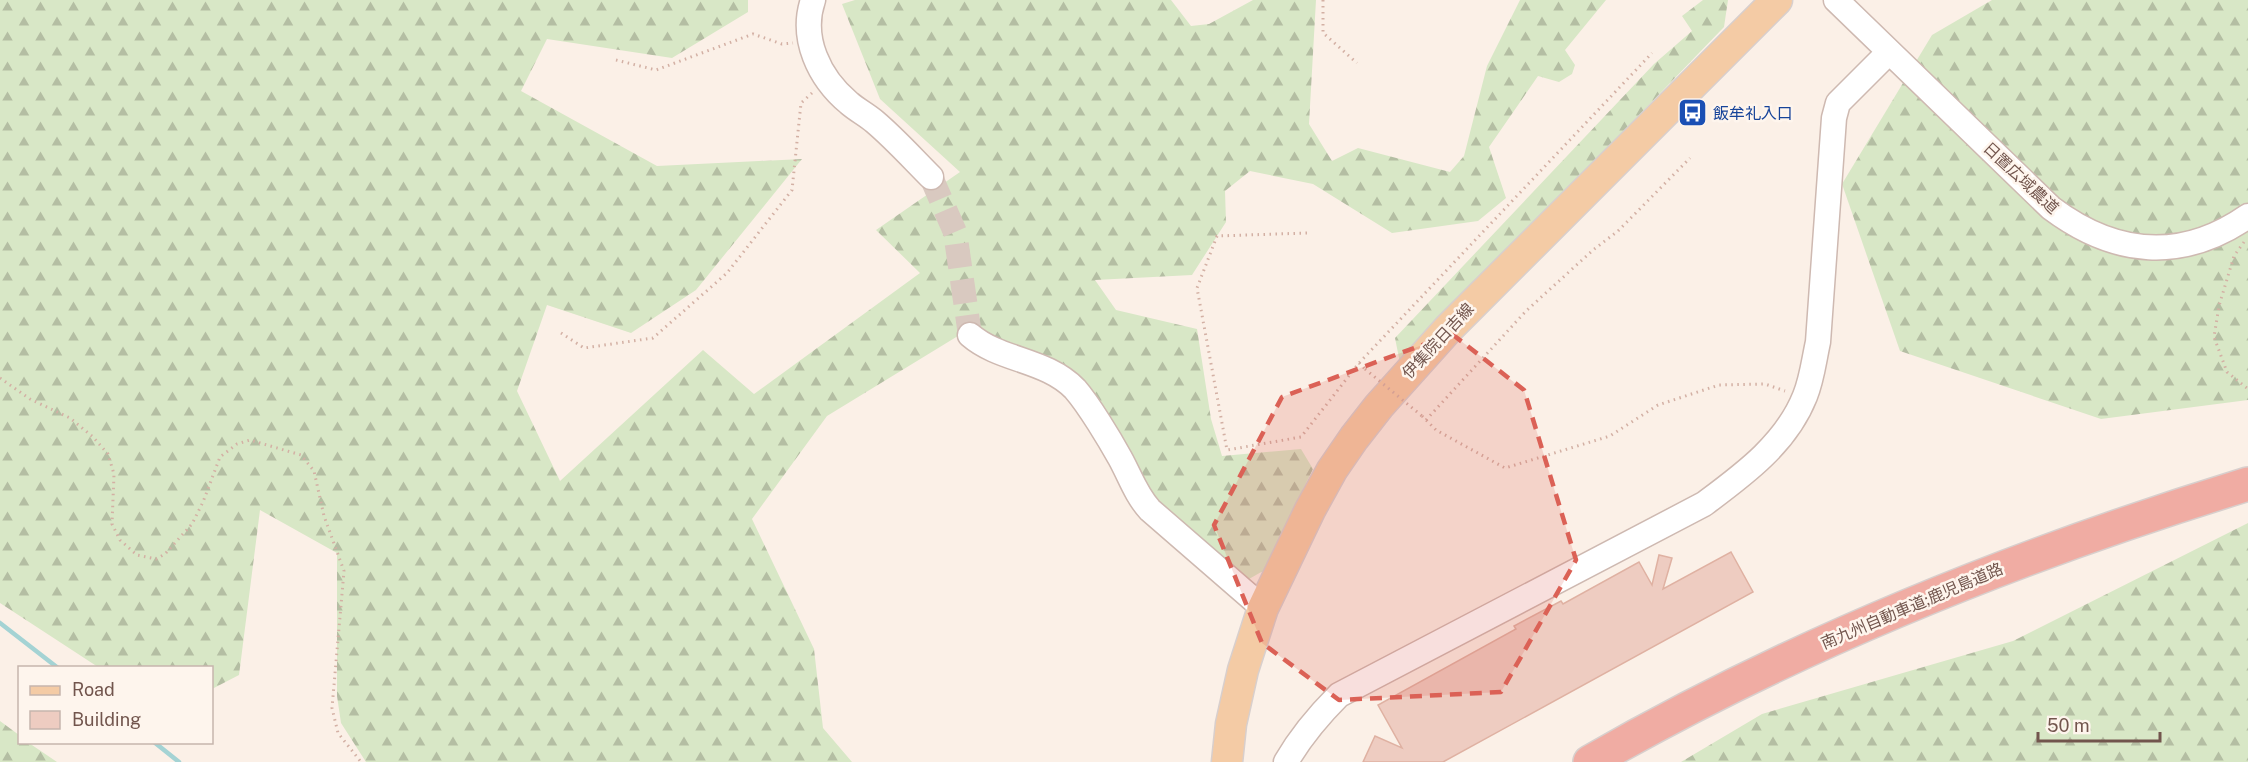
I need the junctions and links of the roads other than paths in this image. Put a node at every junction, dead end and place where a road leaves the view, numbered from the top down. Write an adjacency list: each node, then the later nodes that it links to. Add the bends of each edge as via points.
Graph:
1 (813, 0): 5 (street, via 807,23 810,42 827,80)
2 (1777, 0): 9 (main road, 伊集院日吉線, via 1448,329 1379,406 1332,470)
3 (1836, 0): 4 (street, 日置広域農道)
4 (1889, 52): 6 (street, 日置広域農道, via 2071,223 2103,237 2146,248 2206,240); 11 (street, via 1838,103 1818,342 1804,398 1787,429 1752,469 1704,504 1340,695 1300,738)
5 (931, 177)
6 (2248, 216)
7 (970, 335): 9 (street, via 982,345 1046,368 1075,389 1145,505)
8 (2248, 484): 12 (highway, 南九州自動車道;鹿児島道路, via 1949,588 1726,689)
9 (1263, 608): 10 (main road, 伊集院日吉線, via 1243,670)
10 (1227, 762)
11 (1286, 762)
12 (1590, 762)

